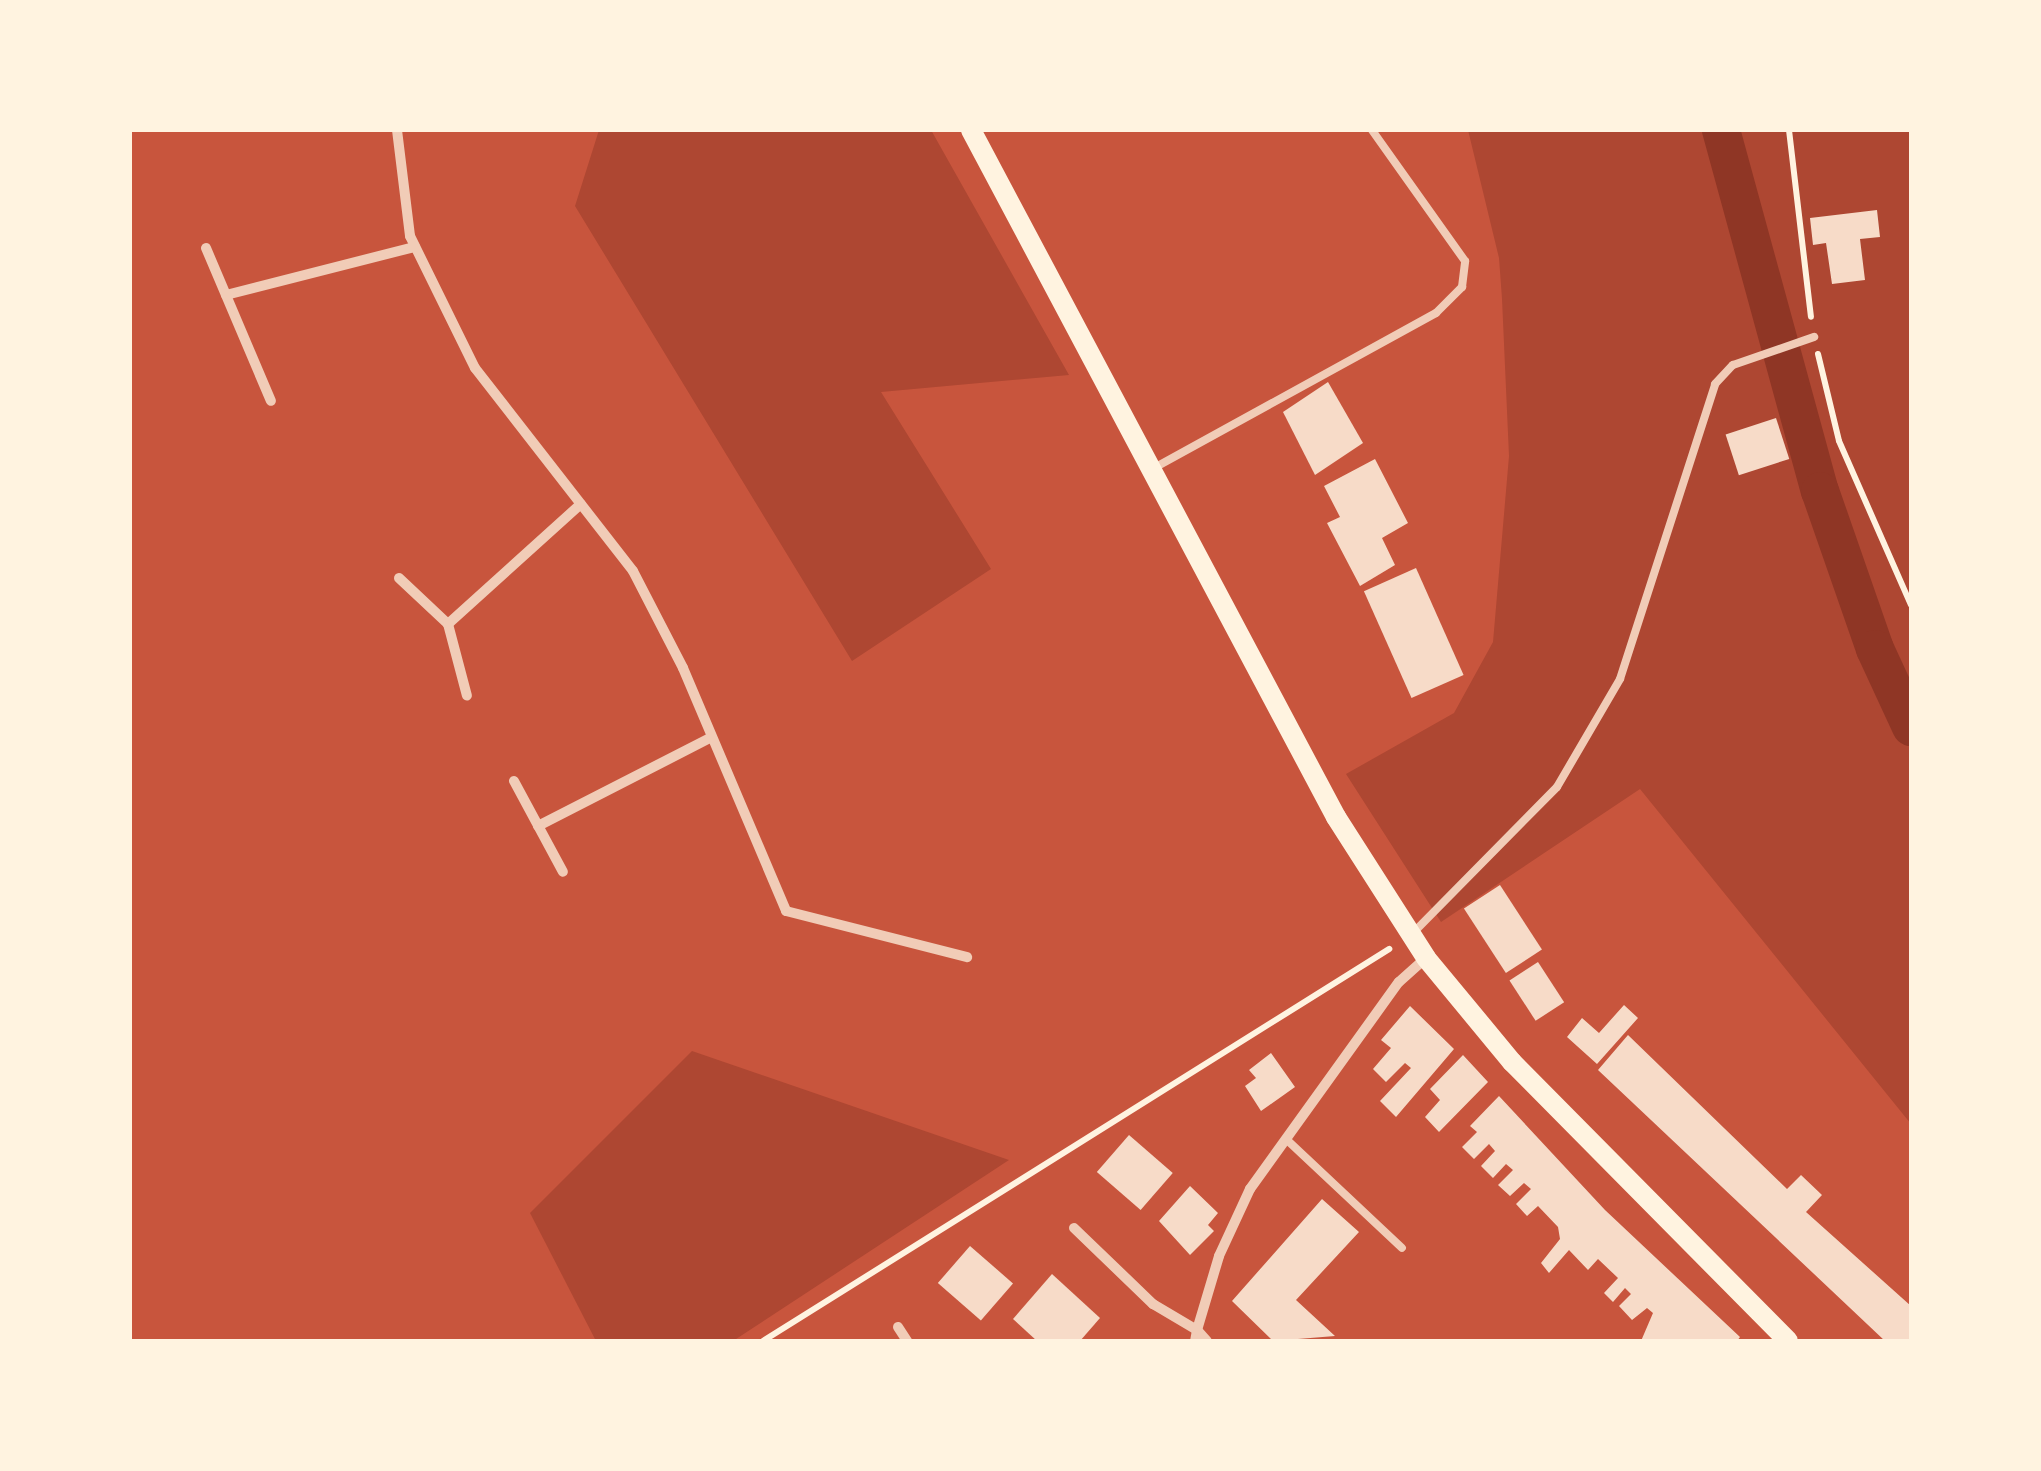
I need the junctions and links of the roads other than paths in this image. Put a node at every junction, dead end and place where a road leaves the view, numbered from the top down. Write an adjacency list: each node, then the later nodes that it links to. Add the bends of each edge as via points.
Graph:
1 (397, 130): 4 (street)
2 (971, 130): 9 (main road)
3 (1372, 130): 9 (lane, via 1464,261 1462,287 1436,313)
4 (415, 247): 6 (street); 10 (street, via 475,368)
5 (206, 248): 6 (street)
6 (226, 295): 8 (street)
7 (1814, 337): 18 (lane, via 1733,365 1716,384 1620,679 1558,786)
8 (271, 401)
9 (1153, 468): 18 (main road, via 1336,817)
10 (580, 504): 12 (street); 14 (street, via 633,570)
11 (398, 578): 12 (street)
12 (448, 624): 13 (street)
13 (467, 696)
14 (712, 737): 16 (street); 19 (street, via 786,911)
15 (514, 781): 16 (street)
16 (538, 826): 17 (street)
17 (563, 872)
18 (1412, 934): 20 (main road)
19 (967, 956)
20 (1426, 958): 21 (street, via 1399,982); 28 (main road, via 1512,1062)
21 (1286, 1139): 23 (lane); 25 (street, via 1250,1189 1219,1256)
22 (1074, 1228): 25 (street, via 1153,1304)
23 (1402, 1248)
24 (898, 1328): 26 (street)
25 (1196, 1335): 27 (street)
26 (907, 1341)
27 (1207, 1341)
28 (1788, 1341)

